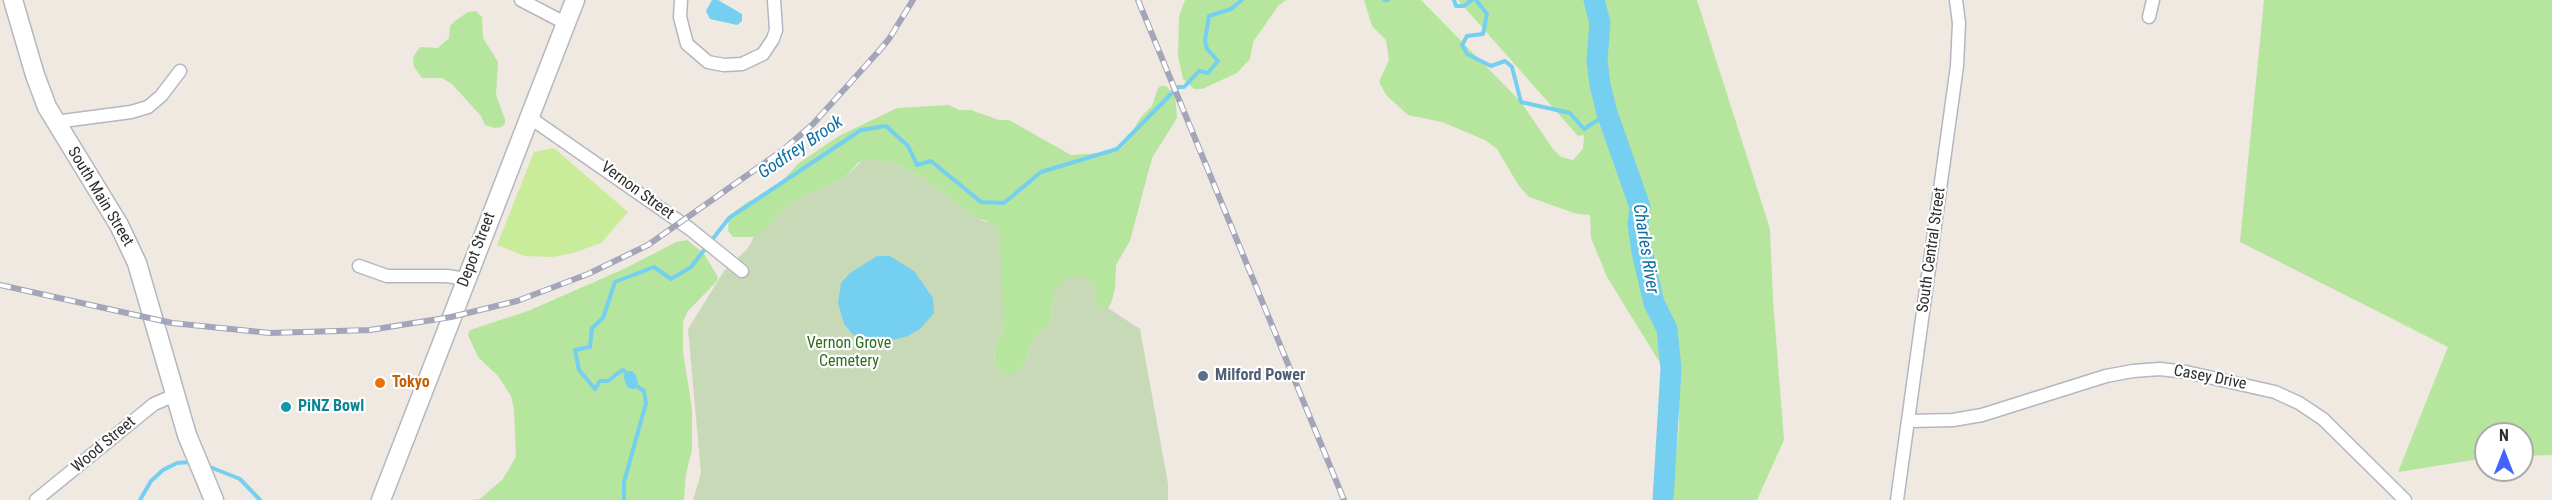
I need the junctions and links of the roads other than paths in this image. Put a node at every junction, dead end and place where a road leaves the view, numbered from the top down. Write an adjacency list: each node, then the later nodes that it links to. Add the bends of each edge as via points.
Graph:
1 (14, 0): 12 (main road, South Main Street, via 35,75)
2 (521, 0): 9 (street)
3 (574, 0): 9 (main road, Depot Street)
4 (681, 0): 5 (street, via 680,17 687,44 708,62 724,65 742,64 763,54 776,30)
5 (774, 0)
6 (1956, 0): 17 (street, South Central Street, via 1957,66)
7 (2153, 0): 8 (street)
8 (2149, 17)
9 (565, 23): 11 (main road, Depot Street)
10 (180, 71): 12 (street, via 148,107)
11 (529, 117): 14 (street, Vernon Street, via 594,160); 15 (main road, Depot Street)
12 (55, 122): 16 (main road, South Main Street, via 134,255)
13 (359, 266): 15 (street, via 387,276)
14 (742, 271)
15 (466, 279): 20 (main road, Depot Street)
16 (175, 395): 18 (street, Wood Street, via 154,404); 19 (main road, South Main Street, via 193,453)
17 (1909, 421): 21 (street, South Central Street); 22 (street, Casey Drive, via 1982,415 2133,371 2186,372 2275,392 2299,403 2323,418)
18 (36, 500)
19 (214, 500)
20 (381, 500)
21 (1897, 500)
22 (2404, 500)

